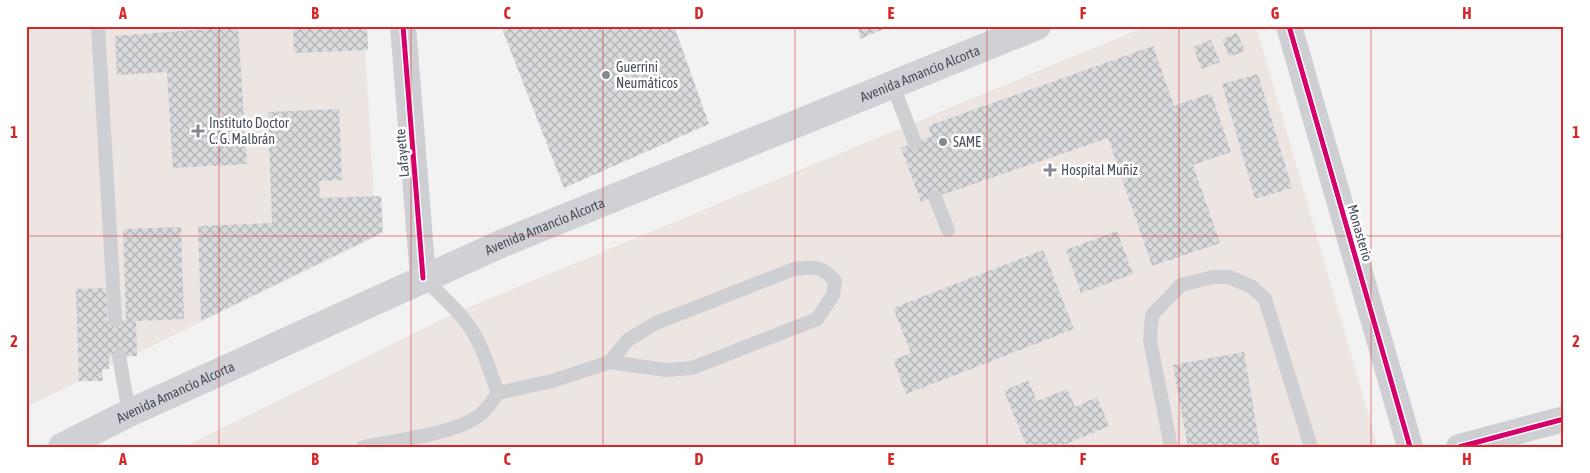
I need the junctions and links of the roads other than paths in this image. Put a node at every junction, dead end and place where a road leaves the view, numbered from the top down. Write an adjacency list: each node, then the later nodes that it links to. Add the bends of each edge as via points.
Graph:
1 (98, 26): 10 (lane)
2 (403, 26): 9 (street, Lafayette)
3 (1038, 26): 5 (main road, Avenida Amancio Alcorta)
4 (1289, 26): 20 (street, Monasterio)
5 (893, 86): 6 (lane); 9 (main road, Avenida Amancio Alcorta)
6 (915, 143)
7 (935, 197): 8 (lane)
8 (948, 230)
9 (423, 278): 13 (lane, via 467,323); 14 (main road, Avenida Amancio Alcorta)
10 (115, 320)
11 (119, 356): 14 (lane)
12 (610, 362): 12 (lane, via 628,340 656,323 794,269 813,267 825,270 835,281 833,295 817,319 692,368 666,370); 13 (lane, via 552,381)
13 (498, 392): 17 (lane, via 488,408 472,421)
14 (129, 413): 16 (main road, Avenida Amancio Alcorta)
15 (1564, 419): 21 (street)
16 (62, 447)
17 (363, 447)
18 (1171, 447): 19 (lane, via 1150,340 1152,316 1181,285 1213,277 1229,277 1252,287 1265,299)
19 (1311, 447)
20 (1410, 447)
21 (1459, 447)

